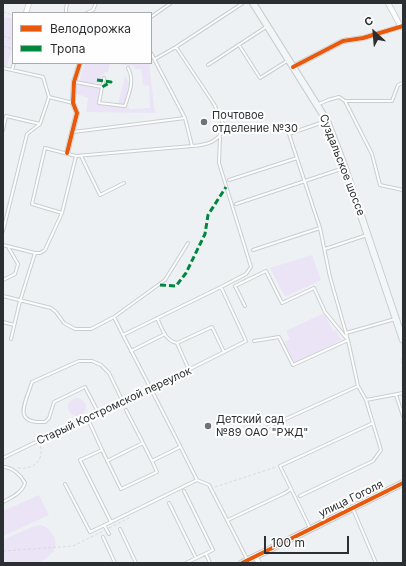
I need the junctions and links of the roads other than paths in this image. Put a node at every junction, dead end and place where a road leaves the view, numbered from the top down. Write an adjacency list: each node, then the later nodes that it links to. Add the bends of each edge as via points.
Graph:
1 (96, 3): 6 (lane)
2 (171, 3): 7 (lane)
3 (243, 3): 11 (lane)
4 (253, 3): 8 (main road, Суздальское шоссе)
5 (388, 3): 9 (street)
6 (90, 12)
7 (152, 16)
8 (267, 26): 10 (lane); 14 (main road, Суздальское шоссе)
9 (402, 26): 18 (street, via 363,38 343,41)
10 (239, 45): 14 (lane, via 260,78); 17 (lane)
11 (176, 46): 13 (lane); 35 (lane, via 214,104 226,128)
12 (152, 54): 13 (lane)
13 (155, 59): 30 (lane)
14 (288, 60): 18 (main road, Суздальское шоссе)
15 (14, 64): 21 (lane)
16 (80, 64): 23 (street)
17 (208, 65)
18 (293, 67): 29 (main road, Суздальское шоссе)
19 (3, 68): 21 (lane)
20 (128, 68): 25 (lane, via 131,87 125,106 99,103)
21 (12, 70): 26 (lane, via 43,77)
22 (104, 78): 25 (lane)
23 (74, 82): 25 (lane); 28 (street)
24 (403, 83): 27 (lane, via 398,85 392,101)
25 (102, 87)
26 (49, 97): 28 (lane); 32 (lane)
27 (345, 102): 29 (lane, via 339,97); 45 (lane, via 372,154 380,185)
28 (73, 103): 34 (street, via 77,113)
29 (318, 105): 31 (main road, Суздальское шоссе)
30 (185, 118): 34 (lane); 36 (lane)
31 (327, 120): 40 (lane, via 289,134); 41 (main road, Суздальское шоссе)
32 (40, 124): 33 (lane, via 6,116); 49 (lane, via 27,134)
33 (3, 130)
34 (72, 132): 37 (street)
35 (220, 137): 36 (lane, via 205,145); 58 (lane, via 219,164 251,266 246,274)
36 (192, 146): 39 (lane)
37 (67, 153): 38 (lane); 47 (lane, via 45,148 32,204)
38 (76, 156): 39 (lane); 47 (lane)
39 (81, 156): 44 (lane, via 100,195)
40 (297, 158): 42 (lane); 43 (lane)
41 (345, 168): 43 (lane); 50 (main road, Суздальское шоссе)
42 (229, 180)
43 (305, 182): 46 (lane); 48 (lane)
44 (124, 183)
45 (403, 190)
46 (236, 204)
47 (62, 213): 56 (lane, via 45,250)
48 (320, 228): 54 (lane); 55 (lane)
49 (3, 231)
50 (368, 235): 54 (lane); 64 (main road, Суздальское шоссе)
51 (188, 243): 62 (lane, via 165,280)
52 (3, 245): 53 (lane)
53 (8, 247): 56 (lane); 57 (lane, via 18,264 14,274)
54 (325, 249): 68 (lane)
55 (253, 250)
56 (35, 253): 60 (lane)
57 (3, 280)
58 (221, 287): 63 (lane); 76 (lane, Старый Костромской переулок, via 246,341)
59 (3, 296): 60 (lane)
60 (20, 301): 62 (lane, via 51,308 64,323 75,329 91,330); 66 (lane)
61 (245, 306): 71 (lane, via 235,286 266,272 282,303 314,288 325,312)
62 (114, 317): 69 (lane)
63 (157, 318): 67 (lane); 69 (lane)
64 (396, 318): 68 (lane); 72 (main road, Суздальское шоссе)
65 (3, 322): 66 (lane)
66 (14, 325): 70 (lane)
67 (165, 334): 74 (lane, via 170,341); 75 (lane)
68 (346, 334): 71 (lane)
69 (123, 335): 75 (lane)
70 (11, 339)
71 (348, 340): 73 (lane, via 293,365 279,337); 78 (lane)
72 (403, 340)
73 (254, 341)
74 (177, 344): 76 (lane, via 212,327); 77 (lane)
75 (131, 350): 79 (lane)
76 (224, 352): 77 (lane, Старый Костромской переулок)
77 (189, 370): 79 (lane, Старый Костромской переулок)
78 (358, 386): 82 (lane); 89 (lane)
79 (150, 389): 83 (lane, Старый Костромской переулок); 91 (lane)
80 (403, 393): 81 (lane)
81 (396, 395): 82 (lane); 86 (lane)
82 (366, 400): 88 (lane)
83 (123, 402): 85 (lane, Старый Костромской переулок); 85 (lane, via 109,373 101,365 79,360 32,382 23,410 28,421 45,422 49,418 54,402 85,387)
84 (126, 410): 90 (lane)
85 (98, 412): 87 (lane, Старый Костромской переулок)
86 (403, 416)
87 (87, 417): 92 (lane); 93 (lane, Старый Костромской переулок)
88 (373, 423): 100 (lane, via 280,466); 102 (lane, via 381,450 373,461)
89 (268, 427)
90 (143, 443): 94 (lane); 95 (lane)
91 (180, 447): 95 (lane); 97 (lane)
92 (102, 450): 94 (lane); 107 (lane, via 80,460)
93 (3, 458)
94 (107, 461): 95 (lane, via 121,489 157,472)
95 (152, 461)
96 (3, 467): 103 (lane, via 10,468 23,477 25,483 24,488)
97 (197, 480): 106 (lane, via 209,484); 107 (lane)
98 (403, 483): 105 (street, улица Гоголя)
99 (65, 484): 108 (lane, via 90,532)
100 (291, 489): 106 (lane); 110 (lane)
101 (184, 491): 113 (lane, via 213,550)
102 (300, 496)
103 (3, 502)
104 (169, 503): 115 (lane)
105 (353, 508): 110 (street, улица Гоголя); 122 (lane)
106 (228, 520): 116 (lane)
107 (111, 522): 108 (lane)
108 (104, 525): 111 (lane)
109 (120, 529): 118 (lane)
110 (310, 529): 114 (street, улица Гоголя)
111 (109, 534)
112 (103, 537): 117 (lane)
113 (206, 554): 115 (lane); 120 (lane)
114 (255, 556): 116 (street, улица Гоголя); 121 (street)
115 (196, 558): 119 (lane)
116 (245, 562)
117 (115, 563)
118 (136, 563)
119 (186, 563)
120 (210, 563)
121 (259, 563)
122 (376, 563)

